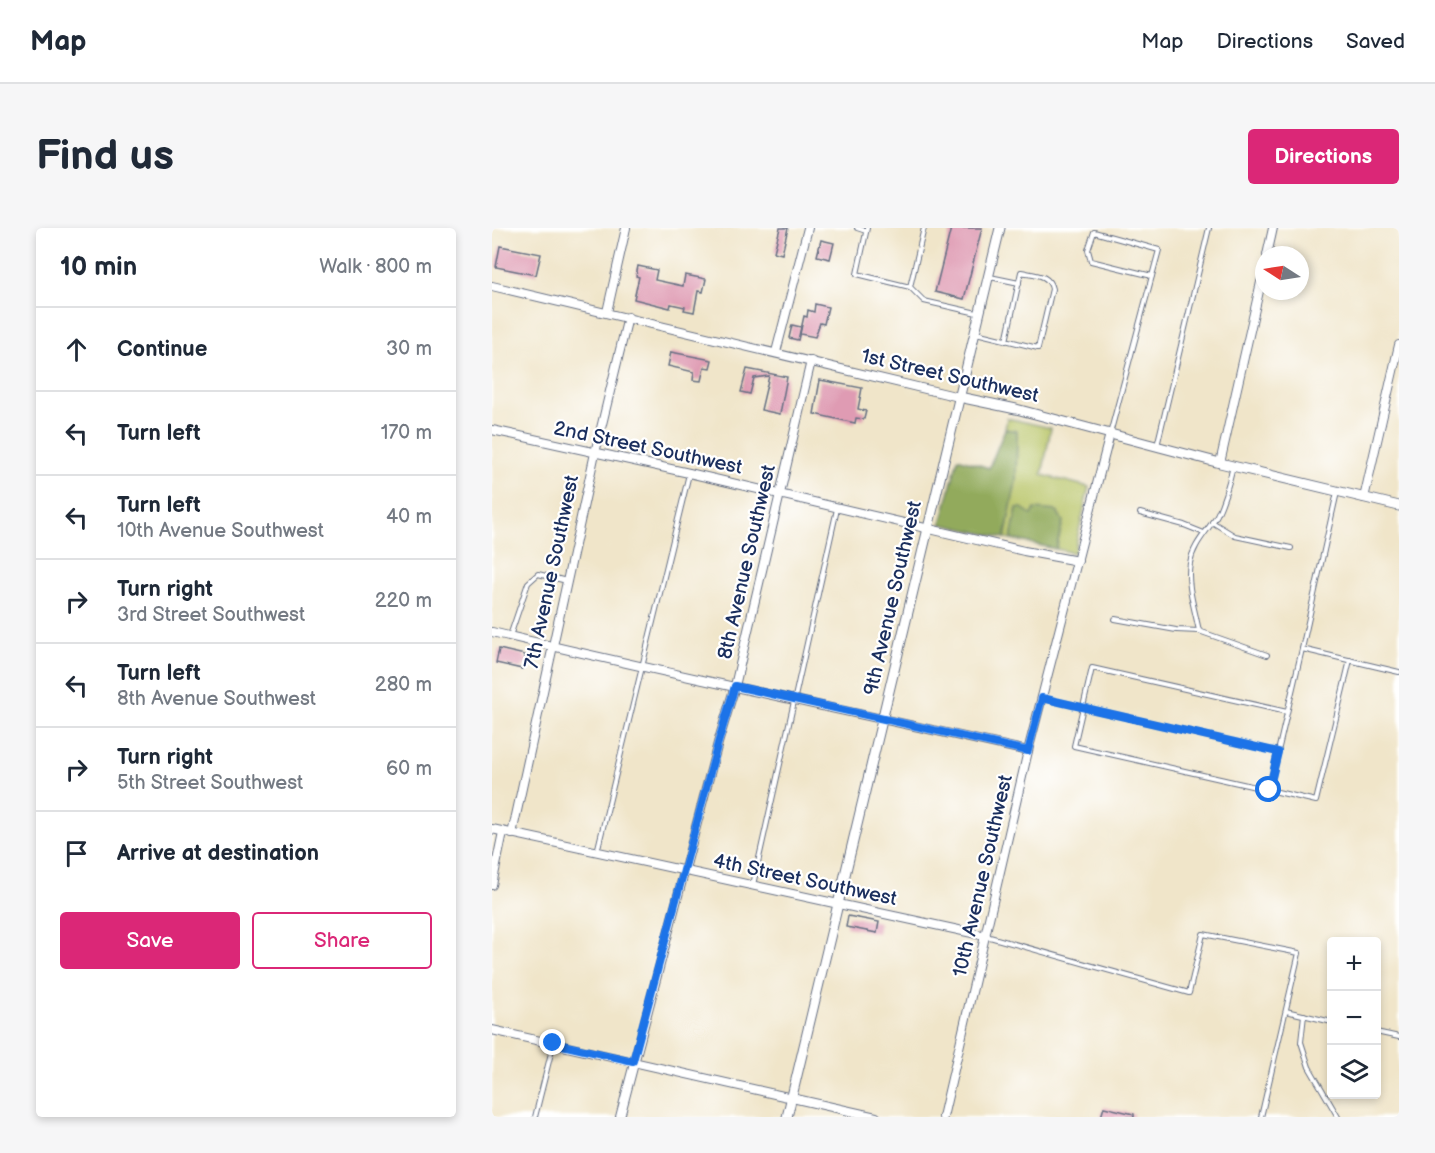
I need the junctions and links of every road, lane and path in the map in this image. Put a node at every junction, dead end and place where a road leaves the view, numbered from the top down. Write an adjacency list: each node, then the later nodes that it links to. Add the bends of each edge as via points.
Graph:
1 (626, 228): 16 (street)
2 (808, 228): 22 (street)
3 (856, 228): 8 (lane)
4 (924, 228): 14 (lane)
5 (1000, 228): 10 (street, 9th Avenue Southwest)
6 (1209, 228): 27 (lane)
7 (1273, 228): 9 (street)
8 (867, 229): 14 (lane, via 857,274)
9 (1269, 246)
10 (989, 276): 12 (lane); 17 (street, 9th Avenue Southwest)
11 (1152, 276): 11 (lane, via 1091,261 1088,250 1094,232 1159,250); 26 (lane)
12 (1019, 283): 20 (lane); 20 (lane, via 1021,272 1046,277 1052,289 1038,348)
13 (492, 286): 16 (street, 1st Street Southwest)
14 (910, 287): 17 (lane, via 924,301)
15 (1257, 300): 29 (street)
16 (607, 312): 18 (street, 1st Street Southwest)
17 (980, 314): 19 (street, 9th Avenue Southwest)
18 (628, 317): 22 (street, 1st Street Southwest); 28 (street, 7th Avenue Southwest)
19 (975, 333): 20 (lane); 24 (street, 9th Avenue Southwest)
20 (1006, 341)
21 (1399, 345): 34 (street)
22 (776, 352): 23 (street, 1st Street Southwest)
23 (811, 361): 24 (street, 1st Street Southwest); 33 (street, 8th Avenue Southwest)
24 (959, 397): 26 (street, 1st Street Southwest); 39 (street, 9th Avenue Southwest)
25 (492, 430): 28 (street, 2nd Street Southwest)
26 (1110, 434): 27 (street, 1st Street Southwest); 42 (street, 10th Avenue Southwest)
27 (1157, 446): 29 (street, 1st Street Southwest)
28 (595, 453): 31 (street, 2nd Street Southwest); 43 (street, 7th Avenue Southwest)
29 (1220, 463): 30 (street, 1st Street Southwest)
30 (1233, 466): 32 (street, 1st Street Southwest); 38 (lane, via 1225,496)
31 (689, 473): 33 (street, 2nd Street Southwest); 52 (lane)
32 (1337, 492): 34 (street, 1st Street Southwest); 49 (lane)
33 (780, 494): 36 (street, 2nd Street Southwest); 54 (street, 8th Avenue Southwest)
34 (1364, 498): 35 (street, 1st Street Southwest)
35 (1399, 506)
36 (837, 508): 39 (street, 2nd Street Southwest); 56 (lane)
37 (1140, 513): 40 (lane)
38 (1212, 522): 40 (lane); 41 (lane, via 1235,536)
39 (928, 529): 42 (street, 2nd Street Southwest); 59 (street, 9th Avenue Southwest)
40 (1204, 533): 45 (lane, via 1189,570)
41 (1291, 548)
42 (1078, 561): 55 (street, 10th Avenue Southwest)
43 (567, 581): 47 (lane, via 538,574 528,582); 48 (street, 7th Avenue Southwest)
44 (1115, 619): 45 (lane)
45 (1199, 632): 50 (lane)
46 (492, 633): 47 (street)
47 (510, 637): 48 (street)
48 (553, 648): 52 (street); 65 (street, 7th Avenue Southwest)
49 (1302, 649): 51 (lane); 58 (lane)
50 (1267, 656)
51 (1350, 660): 53 (lane); 62 (lane, via 1316,801)
52 (643, 668): 54 (street); 66 (lane)
53 (1399, 672)
54 (735, 686): 56 (street); 67 (street, 8th Avenue Southwest)
55 (1042, 698): 57 (lane); 60 (street, 10th Avenue Southwest)
56 (794, 699): 59 (street); 69 (lane)
57 (1083, 707): 58 (lane, via 1092,668); 61 (lane); 62 (lane, via 1074,746)
58 (1287, 712): 61 (lane)
59 (882, 718): 60 (street); 70 (street, 9th Avenue Southwest)
60 (1028, 751): 71 (street, 10th Avenue Southwest)
61 (1278, 752): 62 (lane)
62 (1269, 790)
63 (492, 829): 64 (street)
64 (503, 832): 65 (street, 4th Street Southwest); 68 (street)
65 (512, 834): 66 (street, 4th Street Southwest)
66 (597, 852): 67 (street, 4th Street Southwest)
67 (684, 872): 69 (street, 4th Street Southwest); 79 (street, 8th Avenue Southwest)
68 (492, 885)
69 (753, 886): 70 (street, 4th Street Southwest)
70 (838, 904): 71 (street, 4th Street Southwest); 80 (street, 9th Avenue Southwest)
71 (986, 936): 72 (lane, via 1189,993 1203,934 1299,953); 85 (street, 10th Avenue Southwest)
72 (1286, 1011): 73 (lane); 86 (lane)
73 (1304, 1015): 74 (lane); 87 (lane, via 1301,1042 1309,1067)
74 (1327, 1021)
75 (492, 1030): 78 (street)
76 (1381, 1033): 77 (lane)
77 (1399, 1037)
78 (553, 1043): 79 (street); 81 (lane)
79 (633, 1061): 80 (street); 82 (street, 8th Avenue Southwest)
80 (792, 1097): 83 (street, 9th Avenue Southwest); 84 (street)
81 (536, 1117)
82 (620, 1117)
83 (787, 1117)
84 (876, 1117)
85 (944, 1117)
86 (1262, 1117)
87 (1338, 1117)

